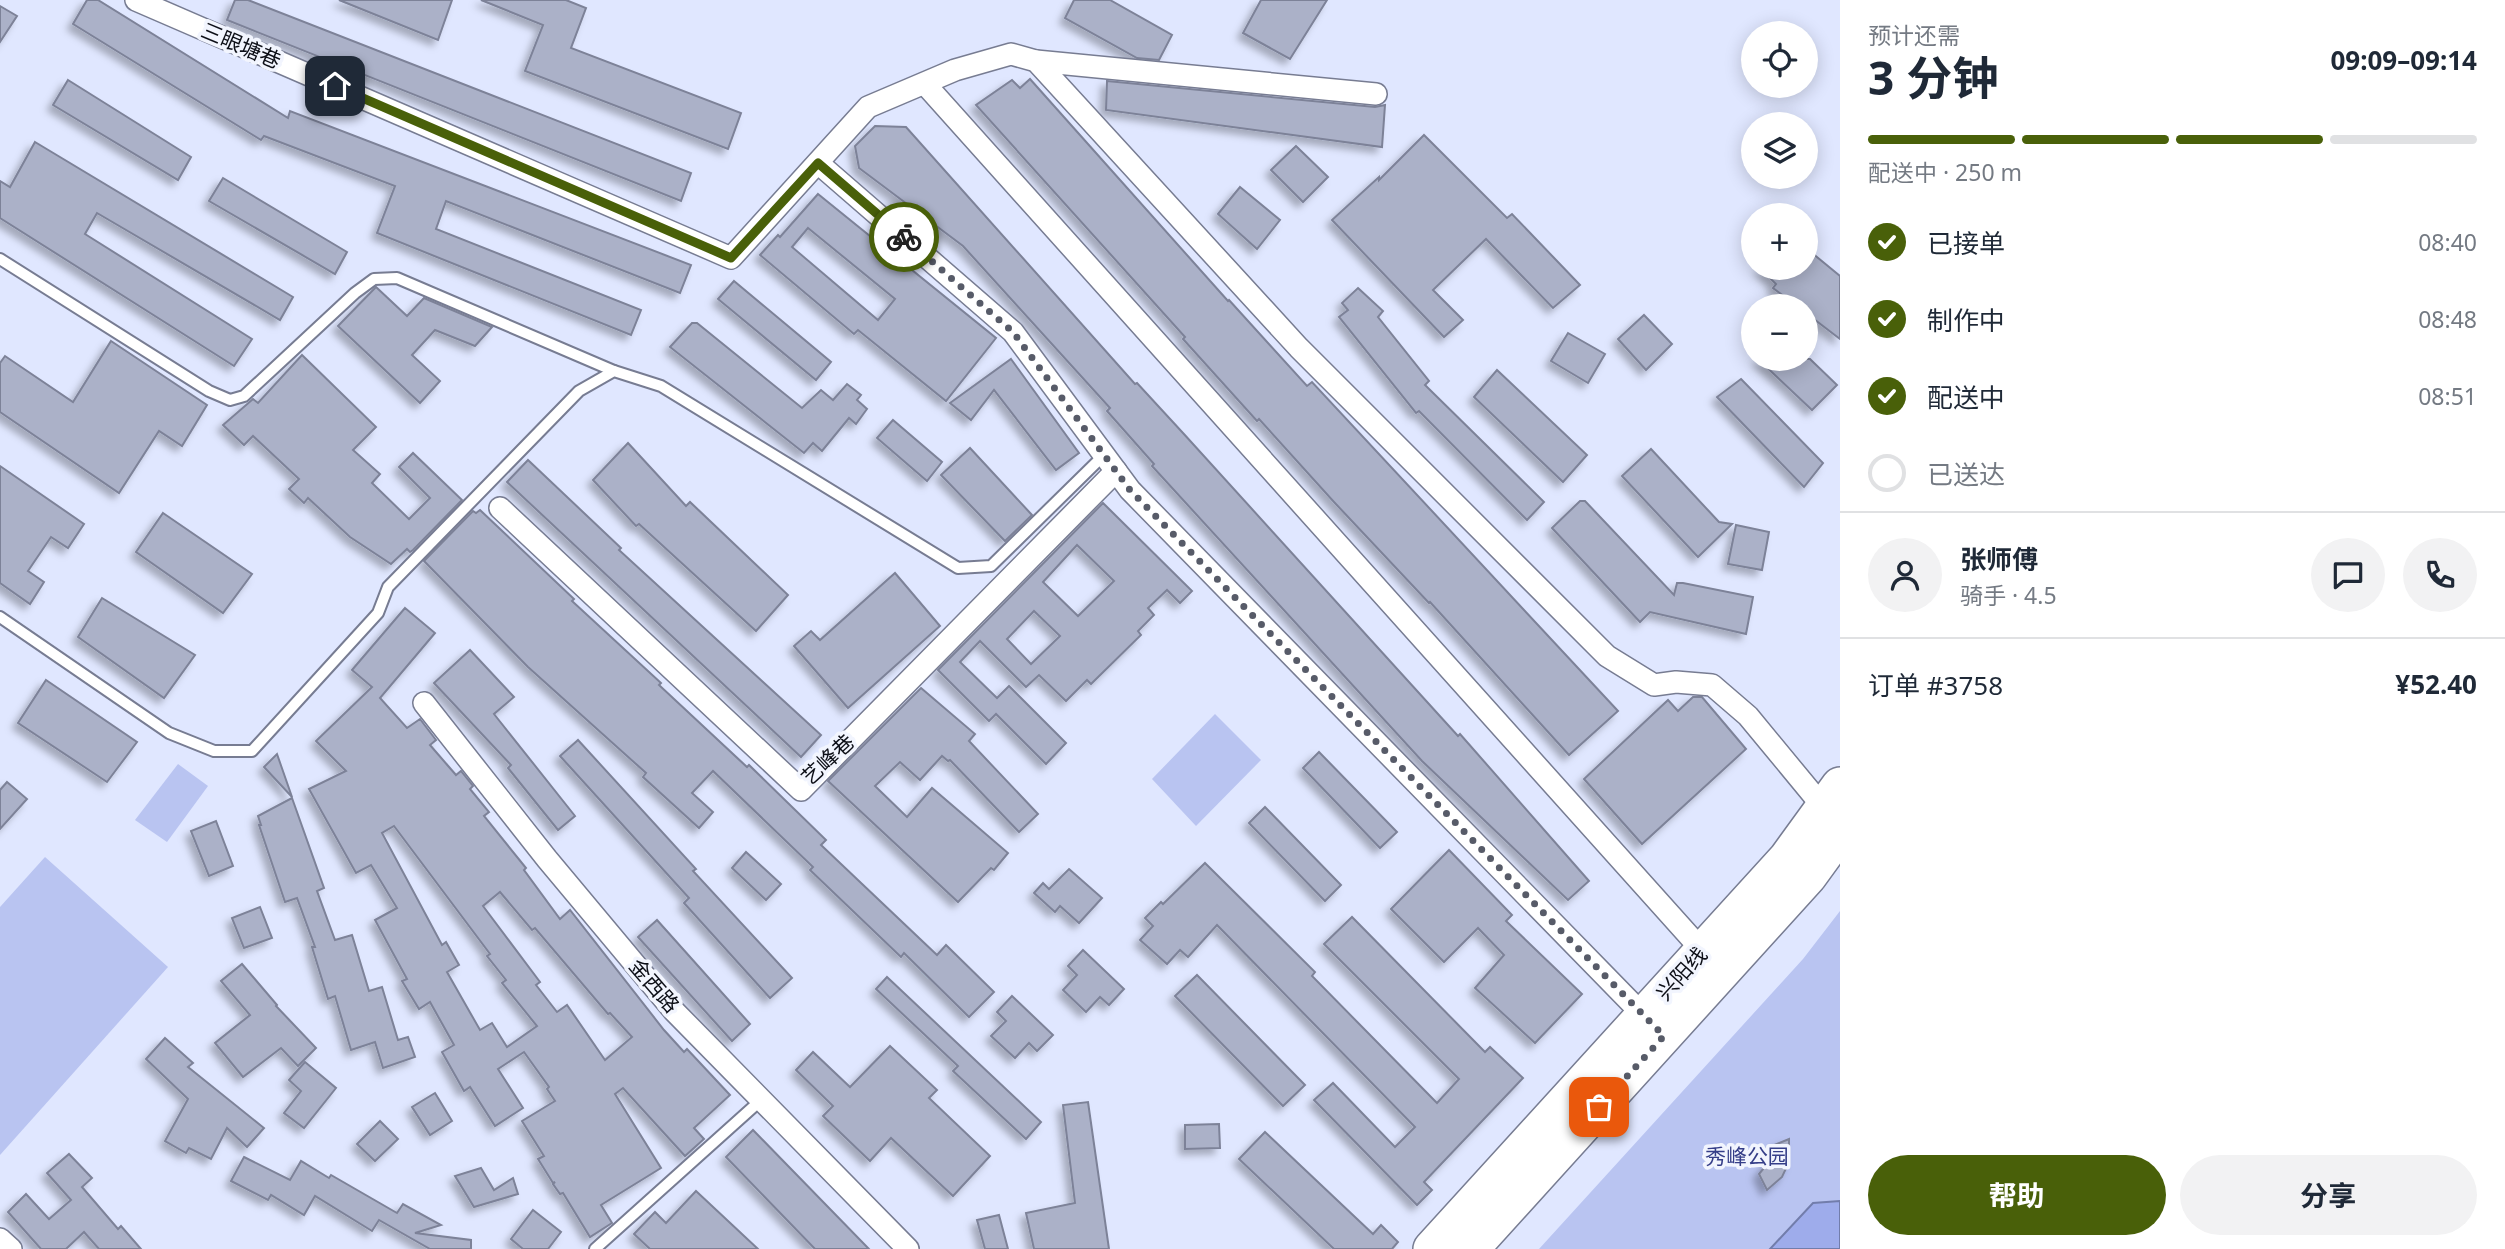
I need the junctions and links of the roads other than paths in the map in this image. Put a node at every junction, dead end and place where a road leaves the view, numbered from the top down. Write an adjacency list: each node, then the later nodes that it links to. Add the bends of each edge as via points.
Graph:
1 (136, 0): 5 (street, 三眼塘巷, via 731,258)
2 (1037, 61): 3 (street, via 1011,54); 4 (street); 12 (street, via 1299,348 1607,656 1654,685 1712,685 1748,716)
3 (925, 84): 5 (street, via 868,107); 13 (street)
4 (1376, 94)
5 (818, 163): 8 (street, via 1013,332)
6 (0, 259): 7 (lane, via 230,400 244,396 374,279 397,278)
7 (614, 371): 8 (lane, via 661,386 958,568 991,566); 10 (lane, via 579,391 388,587 378,613 251,751 214,751 169,733)
8 (1110, 463): 9 (street, 艺峰巷, via 800,790); 14 (street, via 1130,490)
9 (500, 508)
10 (0, 617)
11 (424, 703): 15 (street, 金西路, via 666,1001)
12 (1835, 809): 13 (highway, 兴阳线, via 1808,876)
13 (1712, 961): 14 (highway, 兴阳线)
14 (1654, 1026): 20 (highway, 兴阳线); 21 (highway, 兴阳线)
15 (761, 1100): 18 (lane); 19 (street, 金西路)
16 (0, 1239): 17 (street)
17 (11, 1249)
18 (595, 1249)
19 (908, 1249)
20 (1432, 1249)
21 (1470, 1249)

